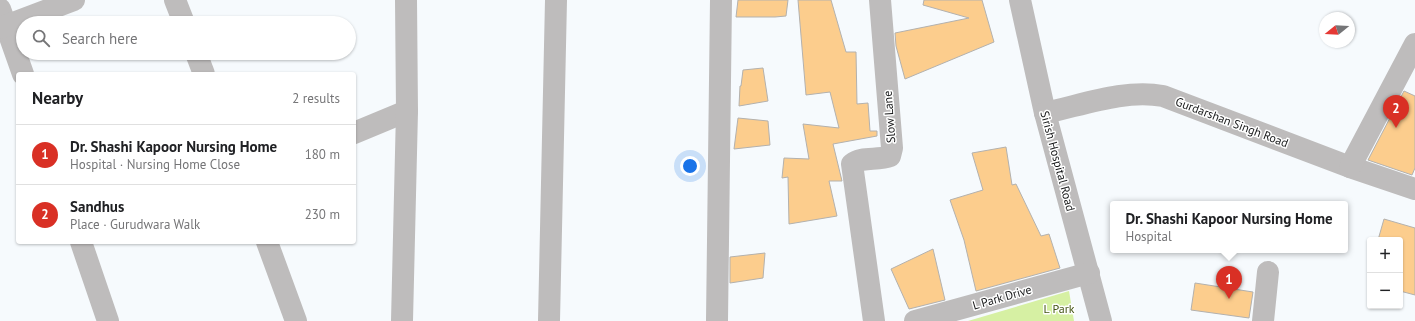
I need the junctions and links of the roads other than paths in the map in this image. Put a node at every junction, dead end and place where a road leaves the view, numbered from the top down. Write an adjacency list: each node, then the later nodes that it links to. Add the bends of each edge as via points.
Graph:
1 (74, 0): 8 (street)
2 (175, 0): 9 (street)
3 (406, 0): 18 (street)
4 (556, 0): 30 (street)
5 (721, 0): 31 (street)
6 (880, 0): 32 (street, Slow Lane, via 892,148 890,156 883,159 856,160 852,164)
7 (1020, 0): 19 (street, Sirish Hospital Road)
8 (19, 16)
9 (181, 16)
10 (16, 17): 11 (street)
11 (2, 21): 13 (street)
12 (1415, 44): 21 (street)
13 (16, 56)
14 (17, 60): 16 (street)
15 (199, 60): 17 (street)
16 (22, 72)
17 (203, 72)
18 (407, 111): 20 (street); 29 (street)
19 (1045, 113): 21 (street, Gurdarshan Singh Road, via 1147,93 1163,96); 26 (street, Sirish Hospital Road)
20 (356, 132)
21 (1350, 167): 22 (street, Gurdarshan Singh Road)
22 (1415, 189)
23 (82, 244): 27 (street)
24 (269, 244): 28 (street)
25 (1268, 272): 35 (street)
26 (1089, 273): 33 (street, L Park Drive); 34 (street, Sirish Hospital Road)
27 (108, 321)
28 (296, 321)
29 (402, 321)
30 (549, 321)
31 (717, 321)
32 (874, 321)
33 (915, 321)
34 (1101, 321)
35 (1263, 321)

